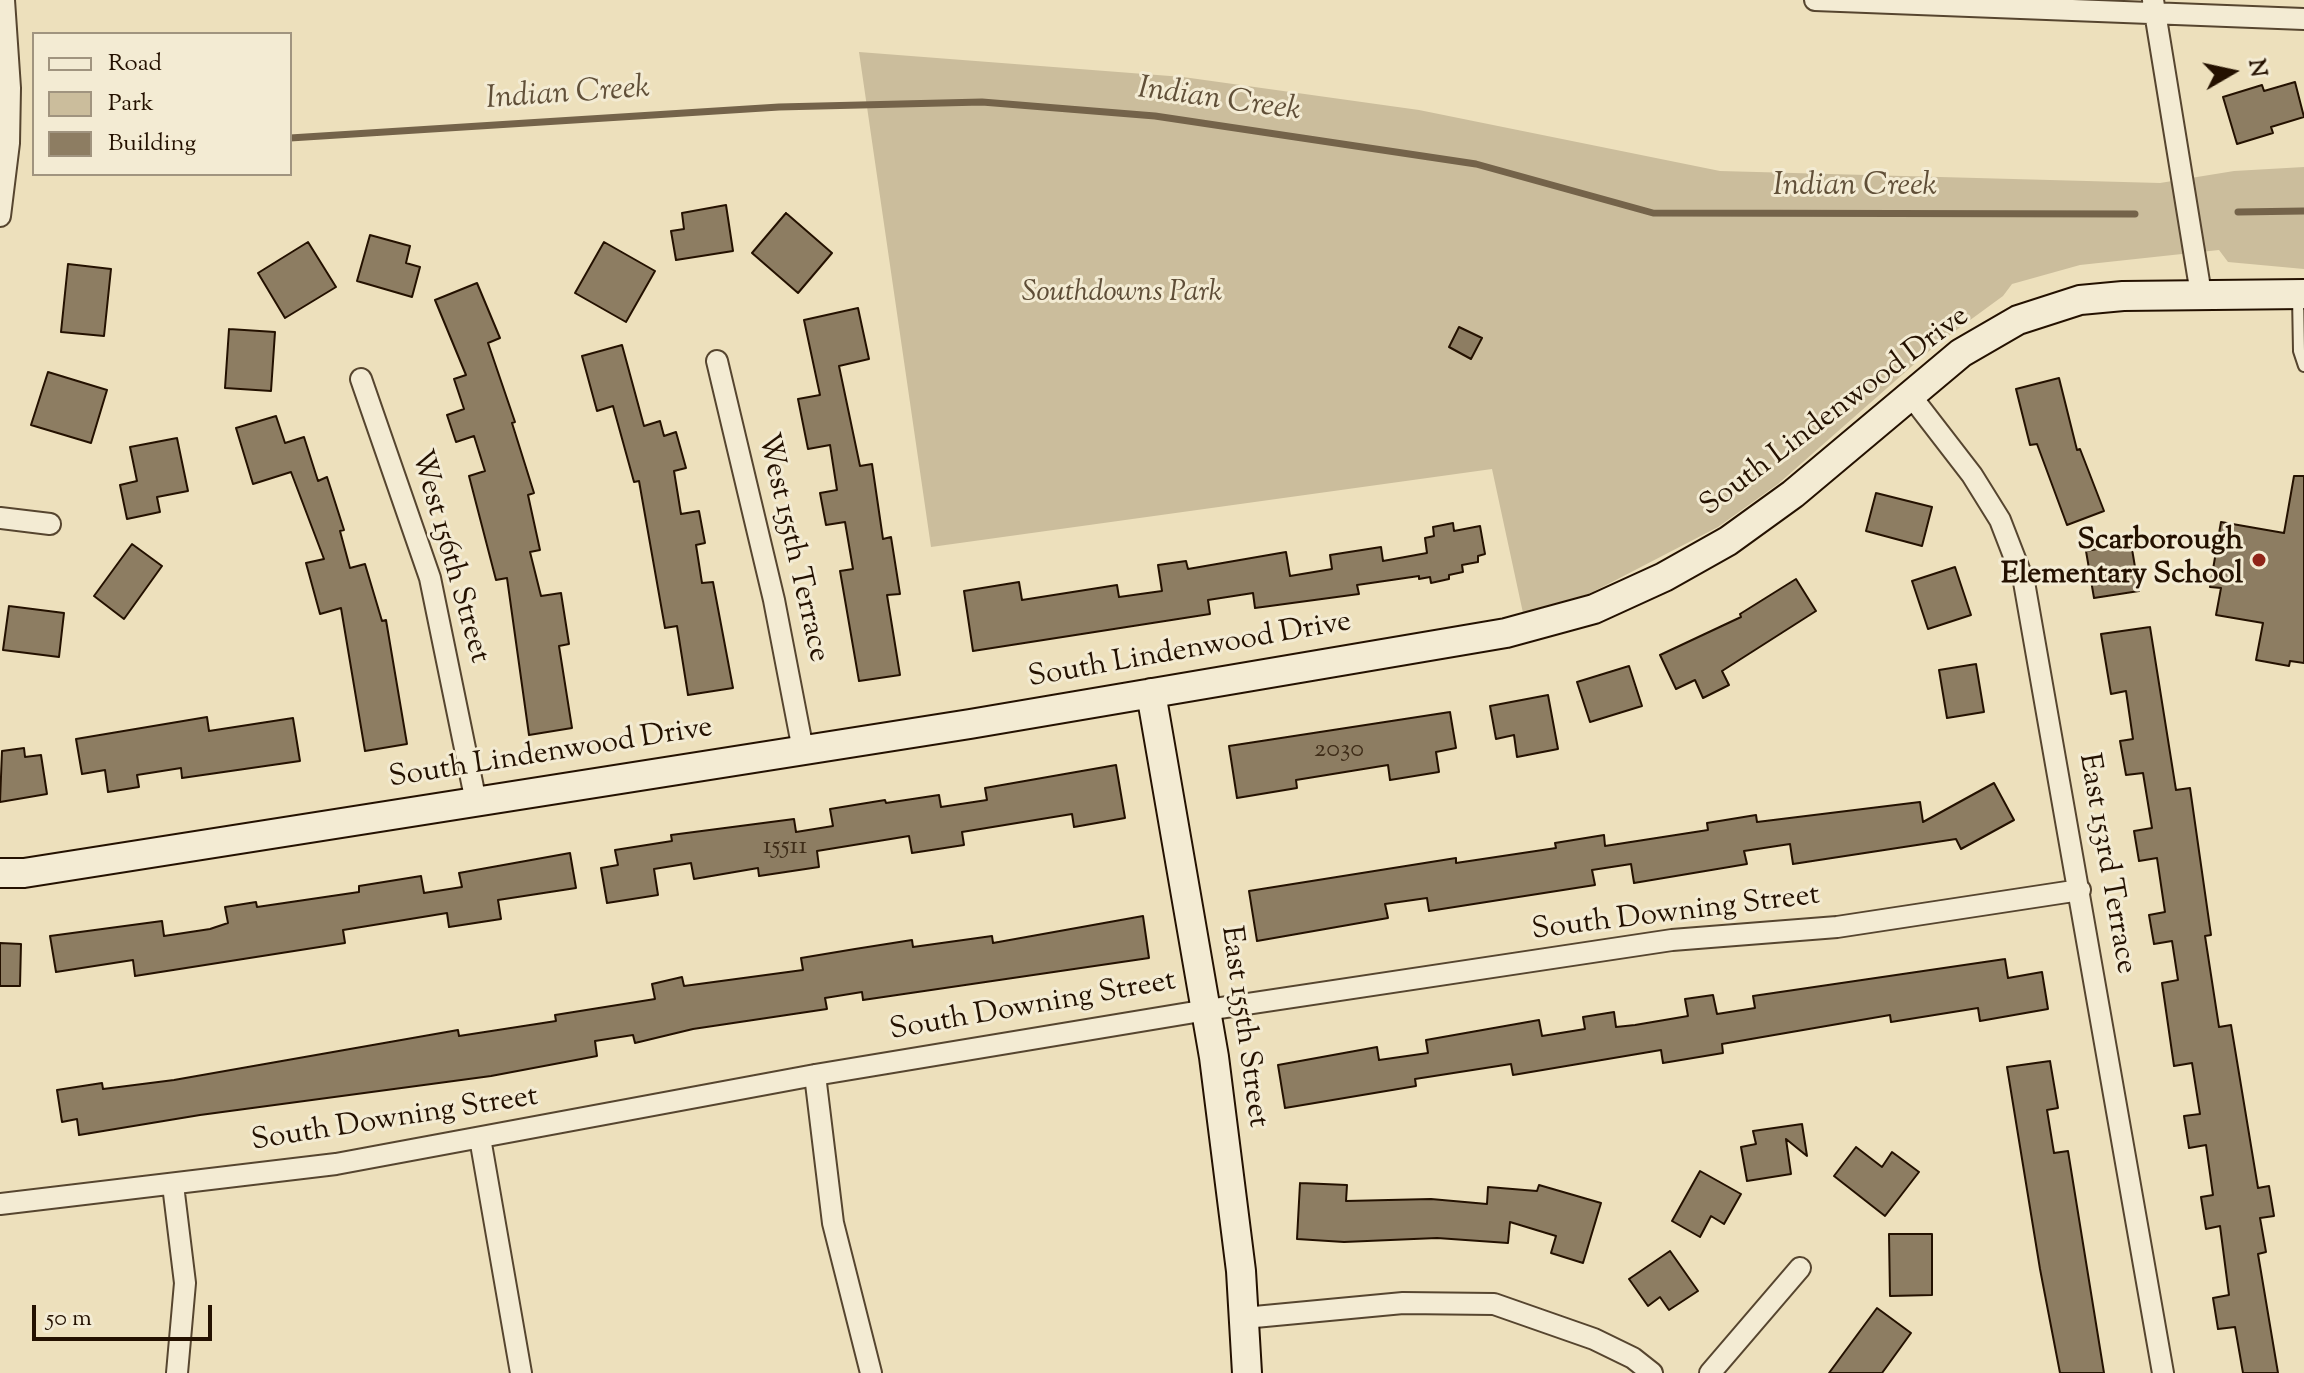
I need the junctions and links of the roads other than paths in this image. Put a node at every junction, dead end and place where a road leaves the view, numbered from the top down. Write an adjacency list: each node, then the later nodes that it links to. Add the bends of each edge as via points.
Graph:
1 (4, 0): 5 (street, via 10,102)
2 (1815, 0): 3 (street)
3 (2154, 7): 4 (street); 6 (street)
4 (2304, 19)
5 (0, 216)
6 (2201, 294): 7 (street, South Lindenwood Drive); 11 (street, South Lindenwood Drive, via 2080,300 2018,320 1961,353)
7 (2301, 294): 9 (lane, via 2299,351)
8 (717, 361): 15 (street, West 155th Terrace, via 774,600)
9 (2304, 366)
10 (361, 379): 16 (street, West 156th Street, via 430,578)
11 (1911, 396): 14 (street, South Lindenwood Drive, via 1728,541 1594,609 1506,633); 18 (street, East 153rd Terrace, via 2000,520 2024,582)
12 (0, 518): 13 (street)
13 (50, 524)
14 (1151, 693): 15 (street, South Lindenwood Drive); 19 (street, East 155th Street)
15 (803, 750): 16 (street, South Lindenwood Drive)
16 (476, 802): 17 (street, South Lindenwood Drive)
17 (0, 873)
18 (2080, 890): 19 (street, South Downing Street, via 1837,927 1672,940); 32 (street, East 153rd Terrace)
19 (1207, 1010): 20 (street, South Downing Street); 25 (street, East 155th Street)
20 (815, 1075): 21 (street, South Downing Street); 28 (street, via 833,1223)
21 (480, 1138): 22 (street, South Downing Street); 27 (street)
22 (173, 1185): 23 (street, South Downing Street); 26 (street, via 185,1283)
23 (0, 1204)
24 (1800, 1268): 31 (street)
25 (1244, 1318): 29 (street, East 155th Street); 30 (street, via 1403,1303 1494,1304 1571,1329 1633,1358)
26 (177, 1373)
27 (521, 1373)
28 (871, 1373)
29 (1247, 1373)
30 (1652, 1373)
31 (1710, 1373)
32 (2163, 1373)

